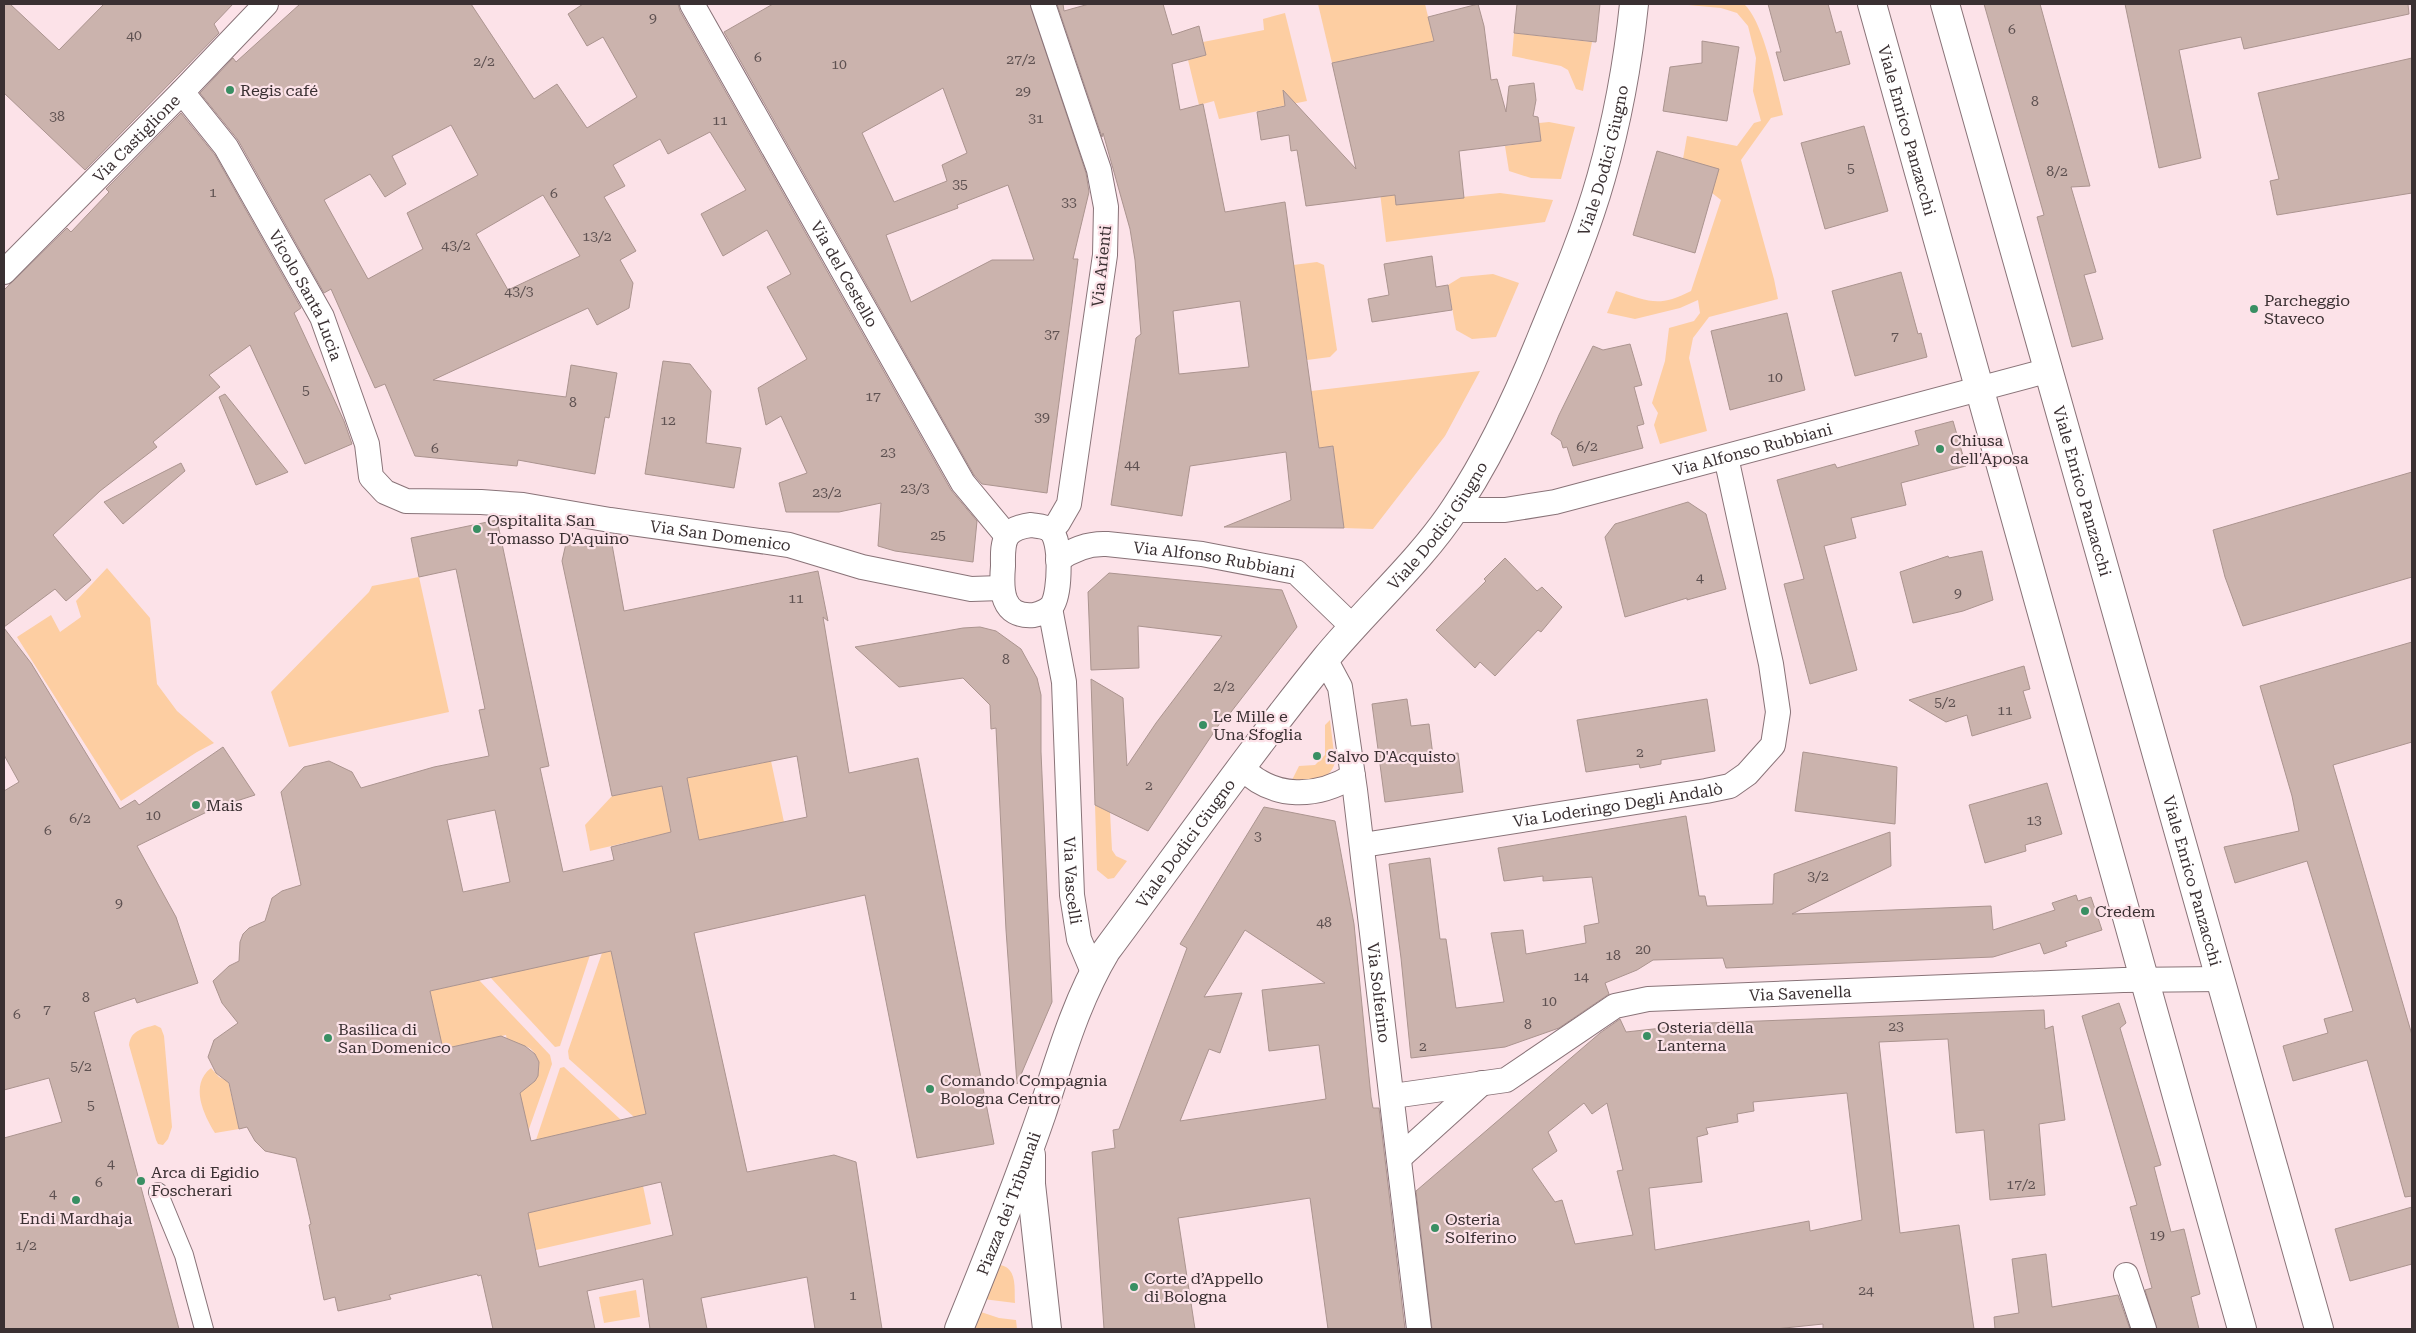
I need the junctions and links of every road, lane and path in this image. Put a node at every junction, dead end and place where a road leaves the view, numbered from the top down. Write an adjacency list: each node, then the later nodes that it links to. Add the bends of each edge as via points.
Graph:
1 (266, 4): 7 (street, Via Castiglione)
2 (692, 4): 15 (street, Via del Cestello, via 963,483)
3 (1043, 4): 14 (street, Via Arienti, via 1099,170 1106,207 1105,255 1068,504 1058,524)
4 (1634, 4): 13 (main road, Viale Dodici Giugno, via 1613,126 1583,234 1525,379 1499,433)
5 (1872, 4): 10 (main road, Viale Enrico Panzacchi)
6 (1945, 4): 9 (main road, Viale Enrico Panzacchi)
7 (182, 92): 8 (street, Via Castiglione); 12 (street, Vicolo Santa Lucia, via 226,147 322,317 367,444 371,477 385,492)
8 (4, 272)
9 (2050, 370): 10 (street, Via Alfonso Rubbiani); 25 (main road, Viale Enrico Panzacchi)
10 (1980, 390): 11 (street, Via Alfonso Rubbiani); 26 (main road, Viale Enrico Panzacchi)
11 (1726, 458): 13 (street, Via Alfonso Rubbiani, via 1530,507 1489,512); 23 (street, Via Loderingo Degli Andalò, via 1771,664 1778,712 1773,745 1747,774 1730,786 1706,791)
12 (406, 501): 17 (street, Via San Domenico, via 523,506 789,544 862,568 971,589)
13 (1454, 510): 19 (main road, Viale Dodici Giugno)
14 (1050, 530): 15 (street, via 1021,526); 16 (street, via 1056,538)
15 (1007, 536): 17 (street)
16 (1058, 560): 18 (street, via 1057,594); 19 (street, Via Alfonso Rubbiani, via 1075,549 1101,544 1202,554 1296,572)
17 (1001, 588): 18 (street, via 1008,606 1014,611 1034,615)
18 (1050, 608): 24 (street, Via Vascelli, via 1064,682 1072,895 1079,939)
19 (1353, 627): 20 (main road, Viale Dodici Giugno)
20 (1325, 659): 21 (main road, Viale Dodici Giugno); 22 (street, Via Solferino, via 1340,687)
21 (1242, 768): 22 (street, via 1257,781 1299,793 1324,790); 24 (main road, Viale Dodici Giugno)
22 (1353, 776): 23 (street, Via Solferino)
23 (1363, 845): 28 (street, Via Solferino)
24 (1093, 972): 29 (main road)
25 (2221, 978): 26 (street, Viale Enrico Panzacchi); 39 (main road, Viale Enrico Panzacchi)
26 (2144, 980): 27 (street, Via Savenella, via 1648,999 1615,1006 1506,1080); 38 (main road, Viale Enrico Panzacchi)
27 (1482, 1083): 28 (street, Via Savenella); 30 (street)
28 (1393, 1096): 30 (street, Via Solferino)
29 (1031, 1141): 34 (main road, Piazza dei Tribunali); 35 (main road, Piazza dei Tribunali, via 1031,1184)
30 (1399, 1158): 36 (street, Via Solferino)
31 (158, 1192): 33 (street, via 184,1255)
32 (2126, 1275): 37 (street)
33 (204, 1329)
34 (959, 1329)
35 (1047, 1329)
36 (1419, 1329)
37 (2144, 1329)
38 (2242, 1329)
39 (2319, 1329)

